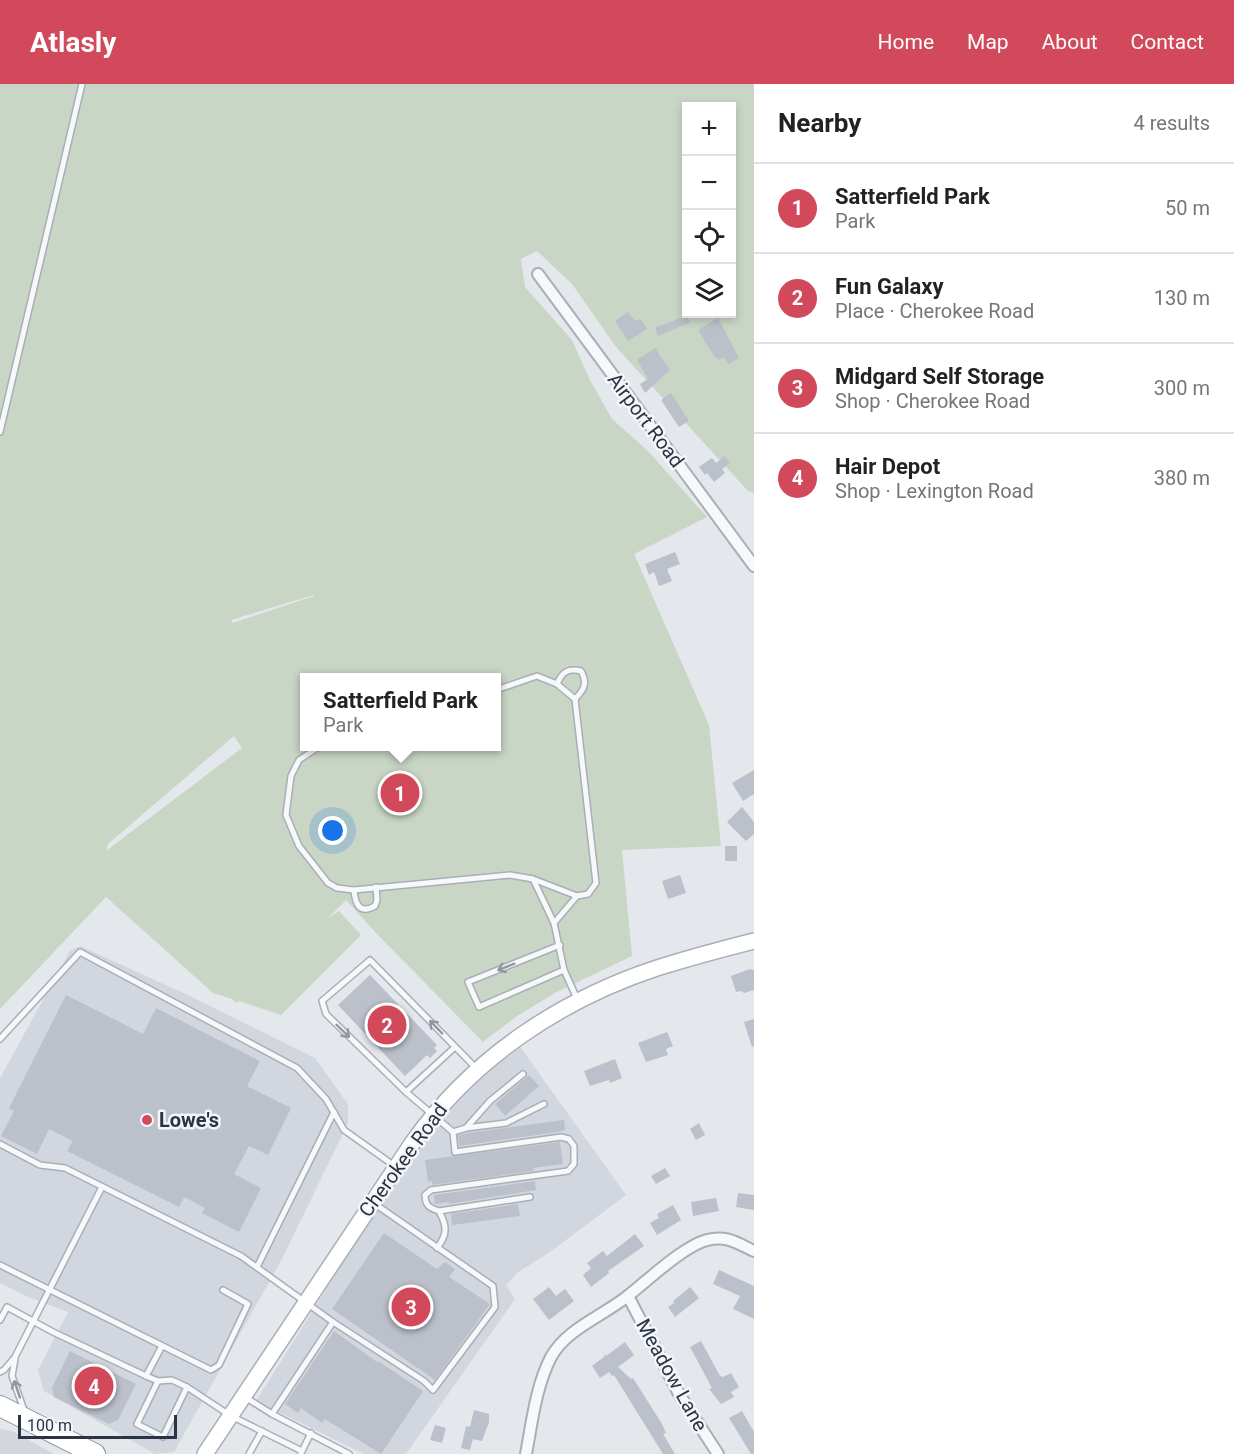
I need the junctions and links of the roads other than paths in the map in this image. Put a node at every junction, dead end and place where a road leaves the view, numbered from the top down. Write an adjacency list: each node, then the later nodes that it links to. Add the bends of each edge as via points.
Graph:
1 (82, 84): 3 (lane)
2 (538, 274): 4 (street, Airport Road)
3 (0, 432)
4 (754, 566)
5 (557, 684): 6 (lane, via 537,676); 7 (lane); 7 (lane, via 565,671 581,671 585,685)
6 (501, 688)
7 (575, 699): 12 (lane, via 596,884 588,894)
8 (314, 751): 11 (lane, via 299,760 291,776 286,815 299,846 328,882 337,888)
9 (533, 879): 10 (lane, via 510,875); 12 (lane); 13 (lane)
10 (376, 887): 11 (lane); 11 (lane, via 375,906 362,910 357,907)
11 (354, 890)
12 (577, 896): 13 (lane)
13 (554, 923): 15 (lane)
14 (754, 941): 17 (main road, Cherokee Road, via 656,969)
15 (560, 945): 16 (lane); 16 (lane, one-way to 16, via 468,982 479,1007)
16 (564, 970): 17 (lane)
17 (578, 1000): 20 (main road, Cherokee Road, via 526,1031)
18 (0, 1039): 24 (lane, via 80,952 297,1068)
19 (455, 1047): 20 (lane); 22 (lane); 22 (lane, one-way to 22, via 370,960 322,1001 326,1014)
20 (477, 1069): 25 (main road, Cherokee Road)
21 (523, 1074): 26 (lane, via 490,1101)
22 (406, 1092): 25 (lane)
23 (544, 1104): 26 (lane, via 506,1123)
24 (334, 1112): 29 (lane, via 344,1130); 37 (lane)
25 (432, 1114): 27 (lane); 29 (main road, Cherokee Road)
26 (466, 1128): 27 (lane)
27 (453, 1132): 33 (lane, via 455,1152 569,1139 574,1146 574,1164 568,1171 431,1190 425,1195 425,1202)
28 (0, 1144): 30 (lane, via 40,1165 65,1168)
29 (396, 1167): 32 (main road, Cherokee Road)
30 (102, 1187): 37 (lane); 38 (lane)
31 (531, 1197): 33 (lane)
32 (372, 1202): 34 (lane); 41 (main road, Cherokee Road)
33 (439, 1211): 34 (lane, via 446,1233)
34 (437, 1248): 44 (lane, via 493,1286 495,1307 433,1390)
35 (754, 1251): 40 (street, via 730,1239 692,1245)
36 (0, 1265): 38 (lane)
37 (257, 1267): 41 (lane)
38 (50, 1290): 43 (lane); 45 (lane)
39 (223, 1290): 45 (lane, via 248,1304 215,1369 207,1369)
40 (628, 1296): 63 (street, via 573,1333 552,1355 541,1380); 64 (street, Meadow Lane, via 679,1394)
41 (306, 1302): 44 (lane); 51 (main road, Cherokee Road)
42 (0, 1320): 43 (lane, via 7,1306)
43 (34, 1321): 46 (lane); 48 (lane)
44 (333, 1322): 53 (lane)
45 (162, 1346): 48 (lane)
46 (15, 1357): 47 (lane); 55 (lane, one-way to 46, via 12,1376)
47 (0, 1372)
48 (146, 1376): 49 (lane)
49 (158, 1381): 50 (lane, via 172,1380); 50 (lane, via 137,1424 163,1437)
50 (187, 1387): 54 (lane)
51 (244, 1396): 53 (lane); 54 (main road, Cherokee Road)
52 (0, 1406): 55 (highway)
53 (272, 1414): 57 (lane)
54 (231, 1416): 56 (lane); 60 (main road, Cherokee Road)
55 (28, 1421): 59 (highway)
56 (262, 1431): 58 (lane); 61 (lane)
57 (310, 1433): 58 (lane); 62 (lane)
58 (301, 1452)
59 (95, 1454)
60 (205, 1454)
61 (249, 1454)
62 (349, 1454)
63 (526, 1454)
64 (717, 1454)

